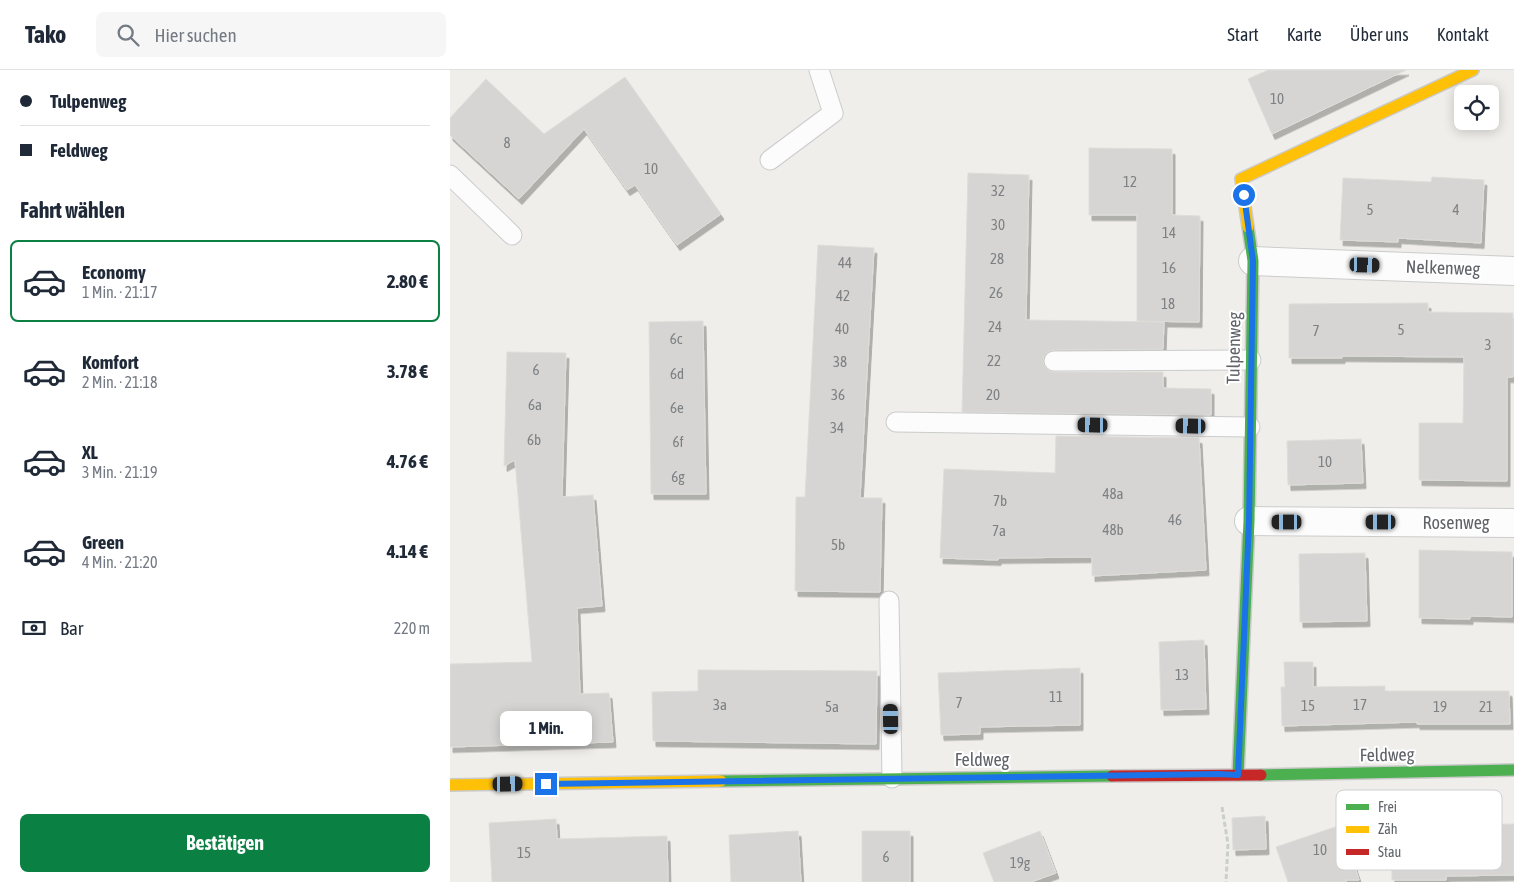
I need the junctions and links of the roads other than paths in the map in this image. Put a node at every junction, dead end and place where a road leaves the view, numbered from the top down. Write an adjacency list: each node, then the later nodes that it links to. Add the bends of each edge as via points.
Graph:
1 (819, 70): 3 (lane, via 833,113)
2 (1473, 70): 6 (street, Tulpenweg, via 1241,178)
3 (770, 160)
4 (450, 175): 5 (lane)
5 (512, 235)
6 (1253, 261): 7 (street, Nelkenweg); 8 (street, Tulpenweg)
7 (1514, 271)
8 (1251, 360): 9 (lane); 11 (street, Tulpenweg)
9 (1054, 361)
10 (896, 422): 11 (lane)
11 (1250, 427): 12 (street, Tulpenweg)
12 (1249, 521): 13 (street, Rosenweg); 16 (street, Tulpenweg)
13 (1514, 523)
14 (889, 601): 17 (lane)
15 (1514, 770): 16 (street, Feldweg)
16 (1238, 775): 17 (street, Feldweg)
17 (892, 778): 18 (street, Feldweg)
18 (450, 785)

